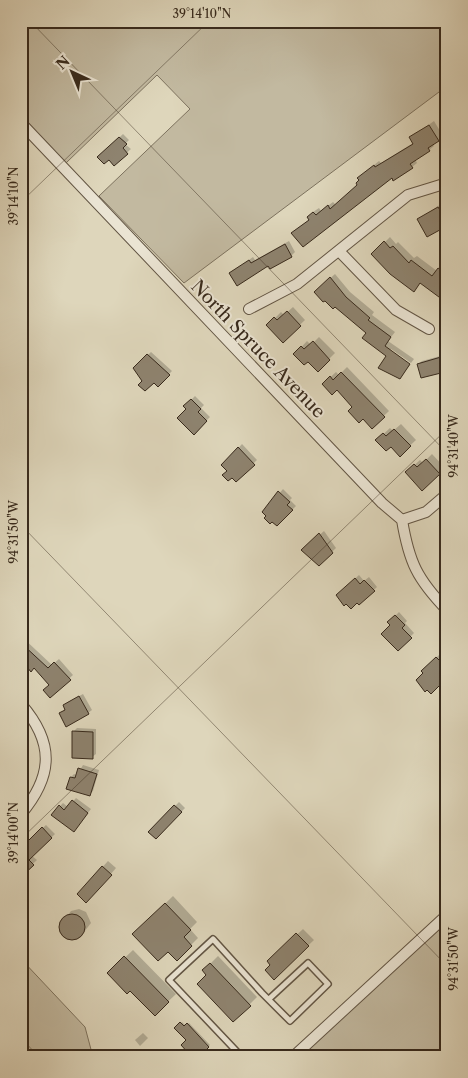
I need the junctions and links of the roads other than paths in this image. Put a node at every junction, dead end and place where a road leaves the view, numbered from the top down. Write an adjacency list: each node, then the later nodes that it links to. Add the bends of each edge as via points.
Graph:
1 (21, 123): 7 (street, North Spruce Avenue, via 382,503)
2 (447, 184): 3 (street, via 408,195)
3 (339, 251): 4 (street, via 297,284); 5 (street, via 396,310)
4 (249, 309)
5 (429, 329)
6 (447, 494): 7 (street, via 426,512)
7 (402, 520): 8 (street, via 419,578)
8 (447, 610)
9 (21, 704): 10 (street, via 39,727 47,764 36,794)
10 (21, 814)
11 (447, 916): 14 (street)
12 (268, 999): 12 (lane, via 290,1021 328,984 308,963); 13 (lane, via 213,939 170,980)
13 (242, 1057)
14 (293, 1057)

